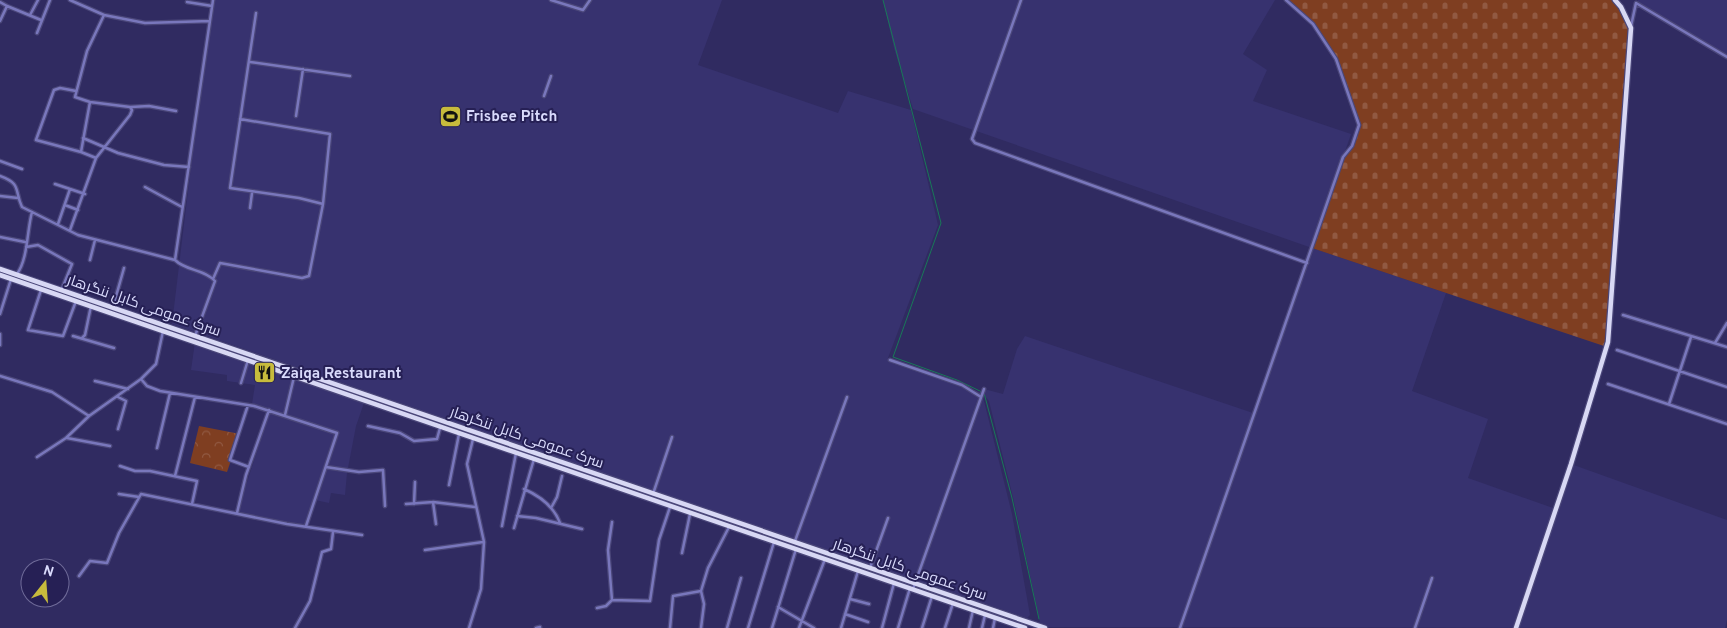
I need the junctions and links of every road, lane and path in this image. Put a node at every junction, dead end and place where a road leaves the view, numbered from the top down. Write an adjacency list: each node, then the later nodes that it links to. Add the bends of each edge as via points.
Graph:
1 (38, 0): 17 (street)
2 (50, 0): 19 (street)
3 (70, 0): 13 (street)
4 (87, 0): 13 (street)
5 (213, 0): 15 (street)
6 (551, 0): 7 (street, via 583,10)
7 (590, 0)
8 (1021, 0): 65 (street, via 972,139 975,143)
9 (1286, 0): 65 (street, via 1313,24 1336,59 1359,125 1352,146 1343,157)
10 (1615, 0): 22 (highway)
11 (0, 2): 14 (street)
12 (187, 2): 15 (street)
13 (85, 5): 18 (street)
14 (7, 6): 17 (street); 20 (street)
15 (213, 6): 21 (street)
16 (256, 13): 25 (street)
17 (30, 15): 19 (street)
18 (104, 15): 21 (street, via 145,23); 29 (street, via 87,51)
19 (41, 20): 23 (street)
20 (0, 21)
21 (210, 21): 41 (street)
22 (1630, 28): 24 (street, via 1636,4); 212 (highway, via 1608,342)
23 (37, 33)
24 (1727, 57)
25 (250, 62): 26 (street); 35 (street)
26 (304, 69): 27 (street); 34 (street)
27 (350, 76)
28 (551, 76): 30 (street)
29 (76, 91): 31 (street, via 75,97); 38 (street, via 54,90 36,140)
30 (544, 96)
31 (90, 102): 32 (street); 36 (street)
32 (130, 107): 33 (street, via 149,106); 37 (street, via 130,115)
33 (176, 111)
34 (296, 116)
35 (240, 119): 47 (street, via 230,188); 52 (street, via 330,134)
36 (83, 138): 37 (street); 38 (street)
37 (103, 147): 39 (street); 41 (street, via 164,165)
38 (81, 152): 39 (street)
39 (96, 158): 48 (street)
40 (0, 161): 42 (street)
41 (189, 168): 53 (street)
42 (22, 169)
43 (0, 176): 50 (street, via 11,180 18,190)
44 (55, 184): 46 (street)
45 (146, 187): 53 (street)
46 (70, 189): 48 (street); 51 (street)
47 (252, 192): 52 (street); 54 (street)
48 (85, 194): 55 (street)
49 (0, 196): 50 (street)
50 (18, 198): 56 (street, via 22,207)
51 (65, 204): 55 (street); 57 (street)
52 (323, 204): 71 (street, via 310,276 302,278 220,263)
53 (182, 208): 64 (street)
54 (250, 208)
55 (78, 210): 58 (street)
56 (32, 212): 57 (street); 61 (street)
57 (58, 224): 58 (street)
58 (70, 230): 60 (street)
59 (0, 237): 61 (street)
60 (95, 240): 63 (street); 64 (street)
61 (25, 242): 62 (street)
62 (26, 247): 69 (street); 73 (street, via 38,245 72,264)
63 (90, 260)
64 (175, 260): 71 (street)
65 (1307, 263): 210 (street)
66 (124, 268): 76 (street)
67 (0, 269): 69 (highway, سرک عمومی کابل ننگرهار)
68 (0, 275): 70 (highway, سرک عمومی کابل ننگرهار)
69 (16, 275): 73 (highway, سرک عمومی کابل ننگرهار)
70 (11, 279): 72 (highway, سرک عمومی کابل ننگرهار); 77 (street)
71 (213, 279): 83 (street, via 215,281)
72 (40, 290): 74 (highway, سرک عمومی کابل ننگرهار); 74 (street, via 28,330 63,336)
73 (62, 290): 76 (highway, سرک عمومی کابل ننگرهار)
74 (76, 301): 75 (highway, سرک عمومی کابل ننگرهار)
75 (91, 306): 80 (highway, سرک عمومی کابل ننگرهار); 85 (street)
76 (113, 307): 83 (highway, سرک عمومی کابل ننگرهار)
77 (0, 314)
78 (1623, 315): 84 (street)
79 (1727, 323): 86 (street)
80 (164, 331): 91 (highway, سرک عمومی کابل ننگرهار); 96 (street, via 156,364)
81 (0, 334): 87 (street)
82 (73, 336): 85 (street)
83 (195, 336): 134 (highway, سرک عمومی کابل ننگرهار)
84 (1691, 337): 86 (street); 93 (street)
85 (82, 338): 88 (street)
86 (1715, 344): 89 (street)
87 (0, 345)
88 (114, 348)
89 (1727, 348)
90 (1617, 350): 93 (street)
91 (248, 360): 95 (highway, سرک عمومی کابل ننگرهار); 98 (street)
92 (890, 360): 107 (street, via 962,385)
93 (1680, 372): 100 (street); 109 (street)
94 (0, 376): 112 (street, via 52,392)
95 (294, 376): 111 (street); 115 (highway, سرک عمومی کابل ننگرهار)
96 (141, 379): 101 (street); 103 (street, via 146,386)
97 (95, 381): 101 (street)
98 (241, 383)
99 (1608, 384): 109 (street)
100 (1727, 387)
101 (128, 389): 104 (street)
102 (984, 389): 107 (street)
103 (170, 393): 105 (street); 122 (street)
104 (118, 397): 112 (street); 116 (street, via 126,401)
105 (195, 397): 108 (street); 129 (street)
106 (847, 397): 162 (street)
107 (981, 397): 173 (street)
108 (248, 405): 110 (street); 128 (street, via 230,460)
109 (1669, 405): 113 (street)
110 (268, 410): 111 (street); 128 (street)
111 (284, 414): 127 (street, via 336,433)
112 (89, 416): 119 (street)
113 (1727, 424)
114 (368, 426): 115 (street, via 400,433 414,441 437,440)
115 (440, 426): 117 (highway, سرک عمومی کابل ننگرهار)
116 (118, 429)
117 (459, 433): 120 (highway, سرک عمومی کابل ننگرهار); 132 (street)
118 (672, 437): 134 (street)
119 (66, 438): 121 (street); 124 (street)
120 (474, 438): 123 (highway, سرک عمومی کابل ننگرهار); 143 (street, via 466,464)
121 (110, 446)
122 (157, 448)
123 (516, 452): 125 (highway, سرک عمومی کابل ننگرهار); 153 (street)
124 (37, 457)
125 (534, 459): 133 (street); 137 (highway, سرک عمومی کابل ننگرهار)
126 (120, 466): 129 (street)
127 (326, 466): 142 (street, via 359,472 383,470); 154 (street)
128 (249, 467): 146 (street)
129 (174, 476): 139 (street, via 197,481)
130 (562, 476): 145 (street)
131 (415, 482): 141 (street)
132 (449, 485)
133 (524, 489): 145 (street); 148 (street)
134 (653, 493): 137 (street); 162 (highway, سرک عمومی کابل ننگرهار)
135 (119, 494): 136 (street)
136 (139, 497): 139 (street, via 142,494); 169 (street, via 107,563 90,561)
137 (650, 500): 144 (highway, سرک عمومی کابل ننگرهار)
138 (433, 502): 141 (street); 143 (street); 151 (street)
139 (192, 504): 146 (street)
140 (406, 504): 141 (street)
141 (414, 504)
142 (385, 506)
143 (475, 507): 160 (street)
144 (670, 507): 147 (highway, سرک عمومی کابل ننگرهار); 178 (street, via 659,540 650,601)
145 (551, 508): 152 (street)
146 (237, 512): 154 (street)
147 (690, 514): 155 (highway, سرک عمومی کابل ننگرهار); 165 (street)
148 (517, 516): 152 (street); 156 (street)
149 (888, 518): 167 (street)
150 (612, 522): 178 (street, via 608,550)
151 (436, 524)
152 (561, 524): 157 (street)
153 (502, 526)
154 (306, 527): 158 (street)
155 (729, 527): 161 (highway, سرک عمومی کابل ننگرهار); 175 (street, via 708,568)
156 (514, 528)
157 (582, 528)
158 (333, 532): 159 (street); 189 (street, via 331,550 322,552 310,601)
159 (362, 535)
160 (484, 542): 164 (street); 190 (street, via 481,589)
161 (774, 542): 163 (highway, سرک عمومی کابل ننگرهار); 196 (street)
162 (795, 542): 167 (highway, سرک عمومی کابل ننگرهار)
163 (796, 549): 166 (highway, سرک عمومی کابل ننگرهار); 181 (street)
164 (425, 550)
165 (682, 553)
166 (825, 559): 168 (highway, سرک عمومی کابل ننگرهار); 187 (street)
167 (870, 568): 173 (highway, سرک عمومی کابل ننگرهار)
168 (858, 570): 172 (highway, سرک عمومی کابل ننگرهار); 177 (street)
169 (79, 576)
170 (741, 578): 195 (street)
171 (1432, 578): 211 (street)
172 (894, 583): 174 (highway, سرک عمومی کابل ننگرهار); 201 (street)
173 (915, 583): 174 (street); 209 (highway, سرک عمومی کابل ننگرهار)
174 (911, 589): 176 (highway, سرک عمومی کابل ننگرهار); 202 (street)
175 (701, 591): 193 (street, via 673,596); 194 (street, via 704,604)
176 (932, 596): 179 (highway, سرک عمومی کابل ننگرهار); 203 (street)
177 (850, 598): 180 (street); 184 (street)
178 (612, 600): 182 (street)
179 (953, 603): 183 (highway, سرک عمومی کابل ننگرهار); 204 (street)
180 (869, 604)
181 (778, 607): 187 (street); 197 (street)
182 (597, 608)
183 (973, 610): 185 (highway, سرک عمومی کابل ننگرهار); 205 (street)
184 (845, 614): 188 (street); 200 (street)
185 (985, 614): 186 (highway, سرک عمومی کابل ننگرهار); 206 (street)
186 (995, 618): 207 (street); 208 (highway, سرک عمومی کابل ننگرهار)
187 (802, 621): 198 (street); 199 (street)
188 (868, 622)
189 (294, 628)
190 (469, 628)
191 (536, 628): 192 (street)
192 (540, 628)
193 (670, 628)
194 (701, 628)
195 (728, 628)
196 (748, 628)
197 (772, 628)
198 (799, 628)
199 (814, 628)
200 (841, 628)
201 (882, 628)
202 (898, 628)
203 (922, 628)
204 (946, 628)
205 (969, 628)
206 (982, 628)
207 (993, 628)
208 (1025, 628)
209 (1045, 628)
210 (1180, 628)
211 (1415, 628)
212 (1516, 628)

